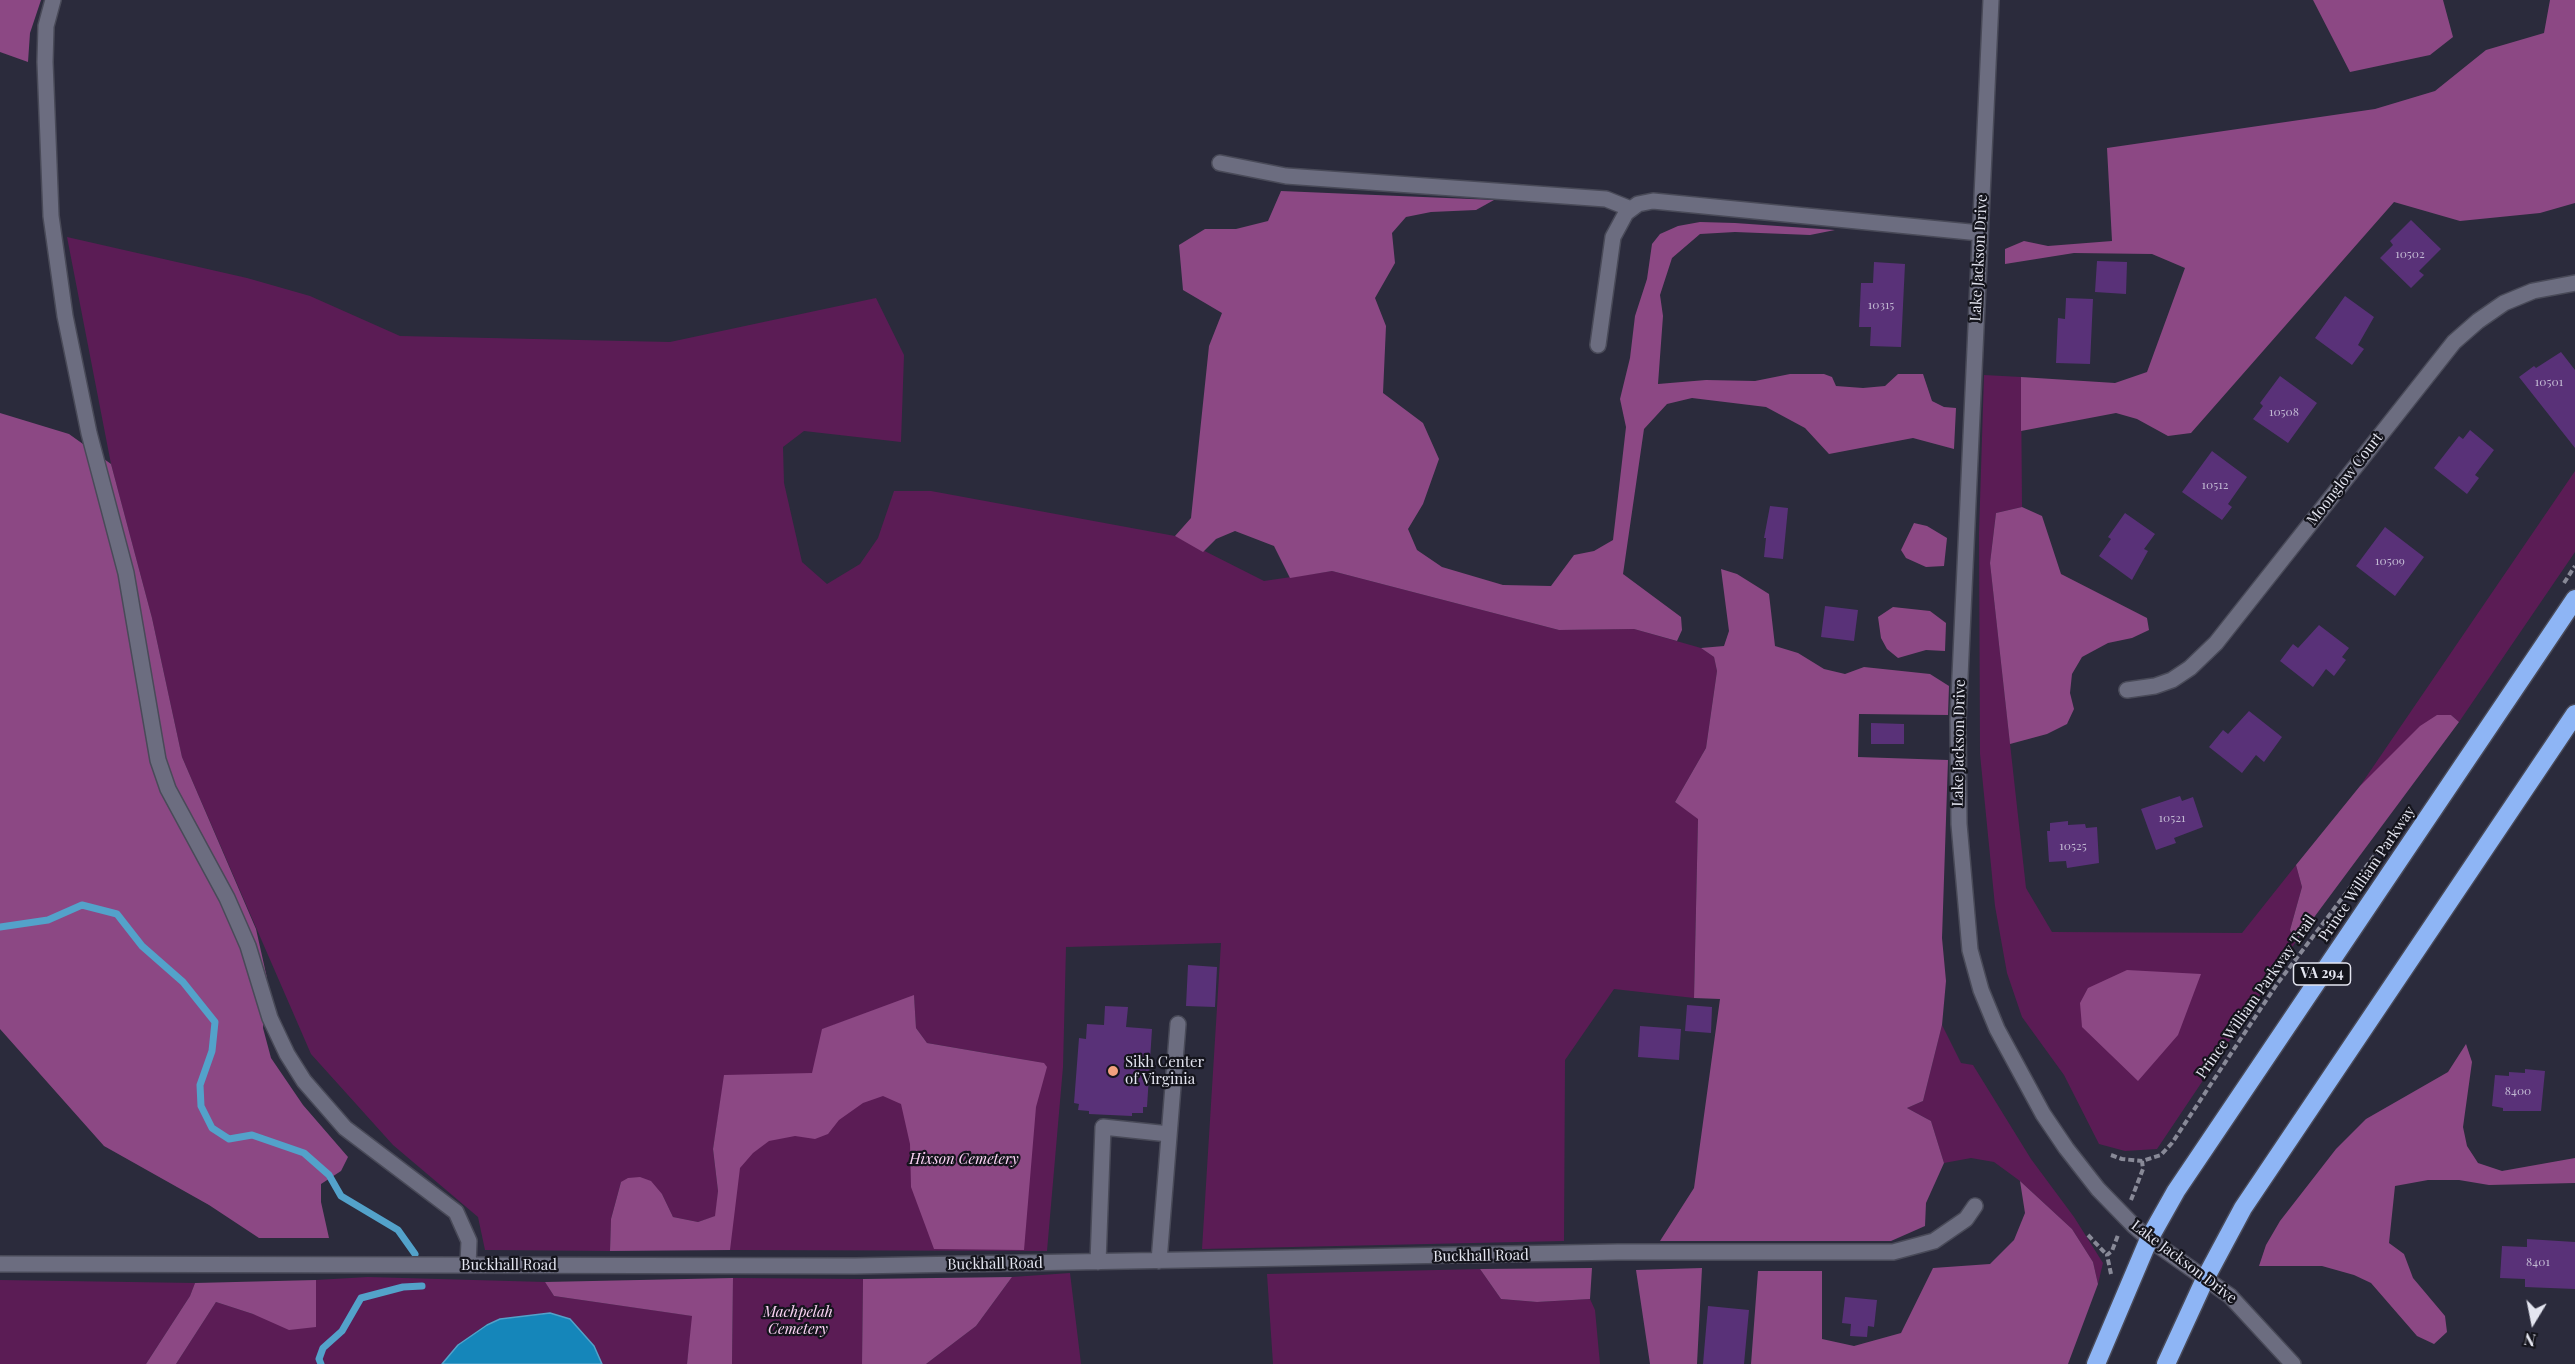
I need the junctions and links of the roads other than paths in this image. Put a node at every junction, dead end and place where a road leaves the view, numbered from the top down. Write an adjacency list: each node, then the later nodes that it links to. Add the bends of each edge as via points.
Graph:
1 (53, 0): 18 (street, via 46,27 45,62 51,216 89,433 126,573 158,760 168,789 227,898 248,946 270,1018 303,1081 345,1128 456,1212 469,1241)
2 (1991, 0): 5 (street, Lake Jackson Drive)
3 (1220, 163): 4 (street, via 1286,176 1606,199)
4 (1631, 209): 5 (street, via 1653,201); 7 (street, via 1617,225 1613,237)
5 (1980, 233): 14 (street, Lake Jackson Drive, via 1958,720 1959,824 1970,950 1997,1029 2043,1114 2098,1189)
6 (2575, 283): 9 (street, Moonglow Court, via 2533,291 2504,303 2454,342 2216,643 2172,680 2155,687)
7 (1598, 345)
8 (2575, 599): 14 (highway, Prince William Parkway / VA 294, via 2196,1162)
9 (2127, 690)
10 (2575, 714): 19 (highway, via 2277,1154)
11 (1178, 1024): 12 (street)
12 (1169, 1134): 15 (street); 16 (street, via 1103,1127)
13 (1975, 1206): 15 (street, Buckhall Road, via 1966,1219 1934,1241 1893,1252 1612,1252)
14 (2149, 1239): 19 (street, Lake Jackson Drive); 20 (highway, Prince William Parkway / VA 294)
15 (1160, 1261): 16 (street, Buckhall Road)
16 (1098, 1262): 18 (street, Buckhall Road)
17 (0, 1264): 18 (street, Buckhall Road)
18 (468, 1265)
19 (2205, 1279): 21 (highway); 22 (street, Lake Jackson Drive, via 2242,1306)
20 (2096, 1364)
21 (2166, 1364)
22 (2293, 1364)

